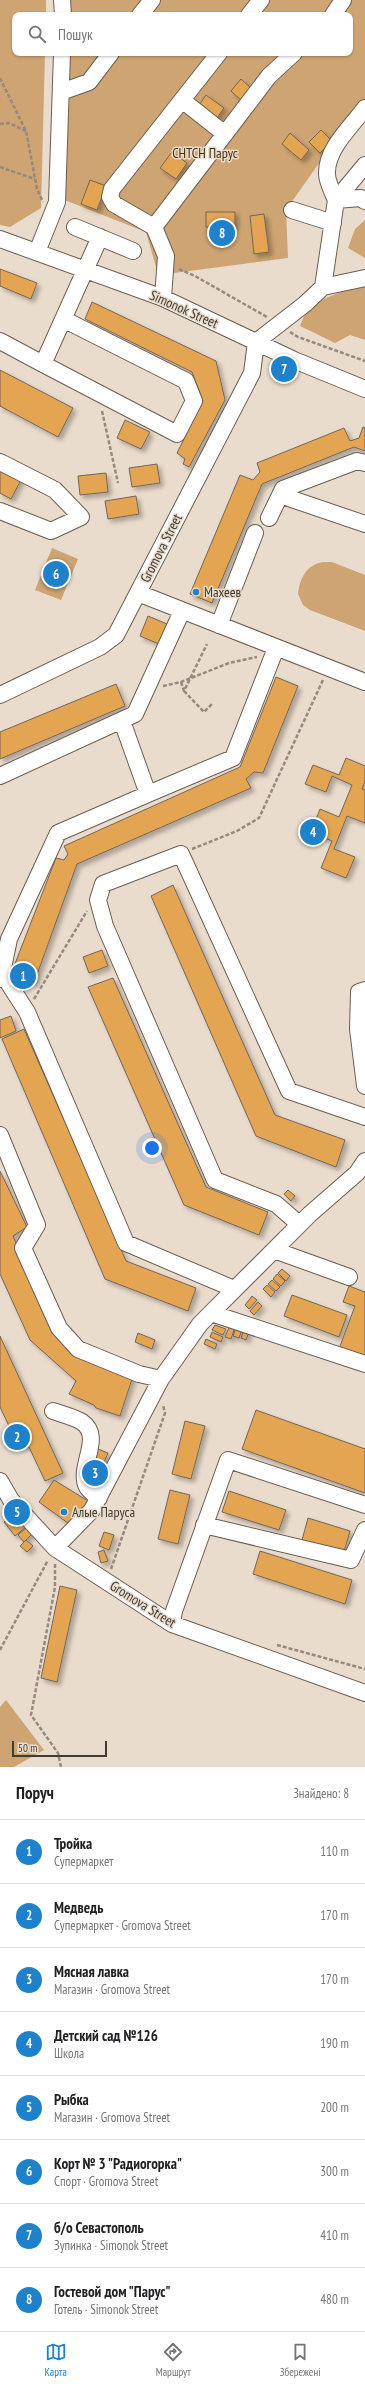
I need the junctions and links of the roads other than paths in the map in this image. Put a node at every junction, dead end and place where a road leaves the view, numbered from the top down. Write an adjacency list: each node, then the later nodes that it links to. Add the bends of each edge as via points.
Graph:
1 (62, 0): 5 (street)
2 (152, 0): 6 (street)
3 (261, 0): 7 (street)
4 (343, 0): 8 (street)
5 (63, 12)
6 (142, 12)
7 (251, 12)
8 (335, 12)
9 (62, 56): 13 (street)
10 (109, 56): 13 (street, via 89,82)
11 (217, 56): 14 (street)
12 (291, 56): 16 (street, via 269,76)
13 (61, 92): 27 (street, via 57,202)
14 (182, 100): 16 (street); 23 (street, via 112,190 110,197 114,204)
15 (365, 108): 18 (street, via 334,148 328,162 327,175)
16 (224, 134): 23 (street)
17 (365, 165): 18 (street)
18 (336, 200): 19 (street, via 361,198); 21 (street)
19 (365, 201)
20 (292, 210): 21 (street)
21 (333, 223): 30 (street)
22 (75, 227): 24 (street)
23 (154, 228): 31 (street, via 166,256)
24 (100, 237): 26 (street); 28 (street)
25 (0, 239): 27 (street, Simonok Street)
26 (133, 251)
27 (37, 252): 28 (street, Simonok Street)
28 (86, 270): 31 (street, Simonok Street); 32 (street)
29 (365, 278): 30 (street)
30 (323, 287): 34 (street)
31 (163, 298): 34 (street, Simonok Street)
32 (63, 319): 35 (street); 35 (street, via 186,382 194,401 177,434)
33 (0, 342): 35 (street)
34 (256, 342): 36 (street, Simonok Street, via 323,373); 44 (street, Gromova Street, via 252,373)
35 (43, 364)
36 (365, 388)
37 (0, 462): 40 (street, via 55,490 81,517 51,531)
38 (365, 464): 39 (street, via 357,461 283,489)
39 (280, 495): 41 (street); 42 (street)
40 (0, 511)
41 (269, 518)
42 (365, 524)
43 (255, 533): 46 (street)
44 (138, 592): 45 (street); 49 (street, Gromova Street, via 116,634 100,647)
45 (182, 611): 46 (street); 50 (street, via 135,714)
46 (219, 625): 47 (street)
47 (275, 651): 48 (street); 52 (street, via 233,758)
48 (365, 682)
49 (0, 695)
50 (122, 721): 51 (street); 52 (street)
51 (0, 776)
52 (148, 794): 53 (street, via 58,833 9,939)
53 (1, 976): 62 (street, via 26,1012 126,1243)
54 (365, 990): 55 (street, via 359,992 358,1030)
55 (365, 1086)
56 (365, 1117): 59 (street, via 289,1091 181,854 103,884 98,900 105,926 215,1180 276,1204)
57 (0, 1135): 65 (street, via 37,1225 23,1248 59,1328 78,1349)
58 (365, 1161): 59 (street, via 357,1173)
59 (299, 1224): 60 (street)
60 (274, 1250): 61 (street); 62 (street)
61 (349, 1277)
62 (234, 1289): 63 (street)
63 (211, 1313): 64 (street); 65 (street, via 200,1324)
64 (365, 1364)
65 (159, 1382): 68 (street)
66 (53, 1411): 68 (street, via 83,1423 90,1430 92,1439 85,1478 88,1488)
67 (0, 1481): 72 (street, Gromova Street, via 11,1500)
68 (99, 1498): 72 (street, via 92,1510)
69 (365, 1505): 70 (street, via 228,1460)
70 (204, 1525): 71 (street, via 351,1560); 73 (street, via 174,1611)
71 (365, 1530)
72 (55, 1548): 73 (street, Gromova Street)
73 (172, 1624): 74 (street, Gromova Street)
74 (365, 1693)

